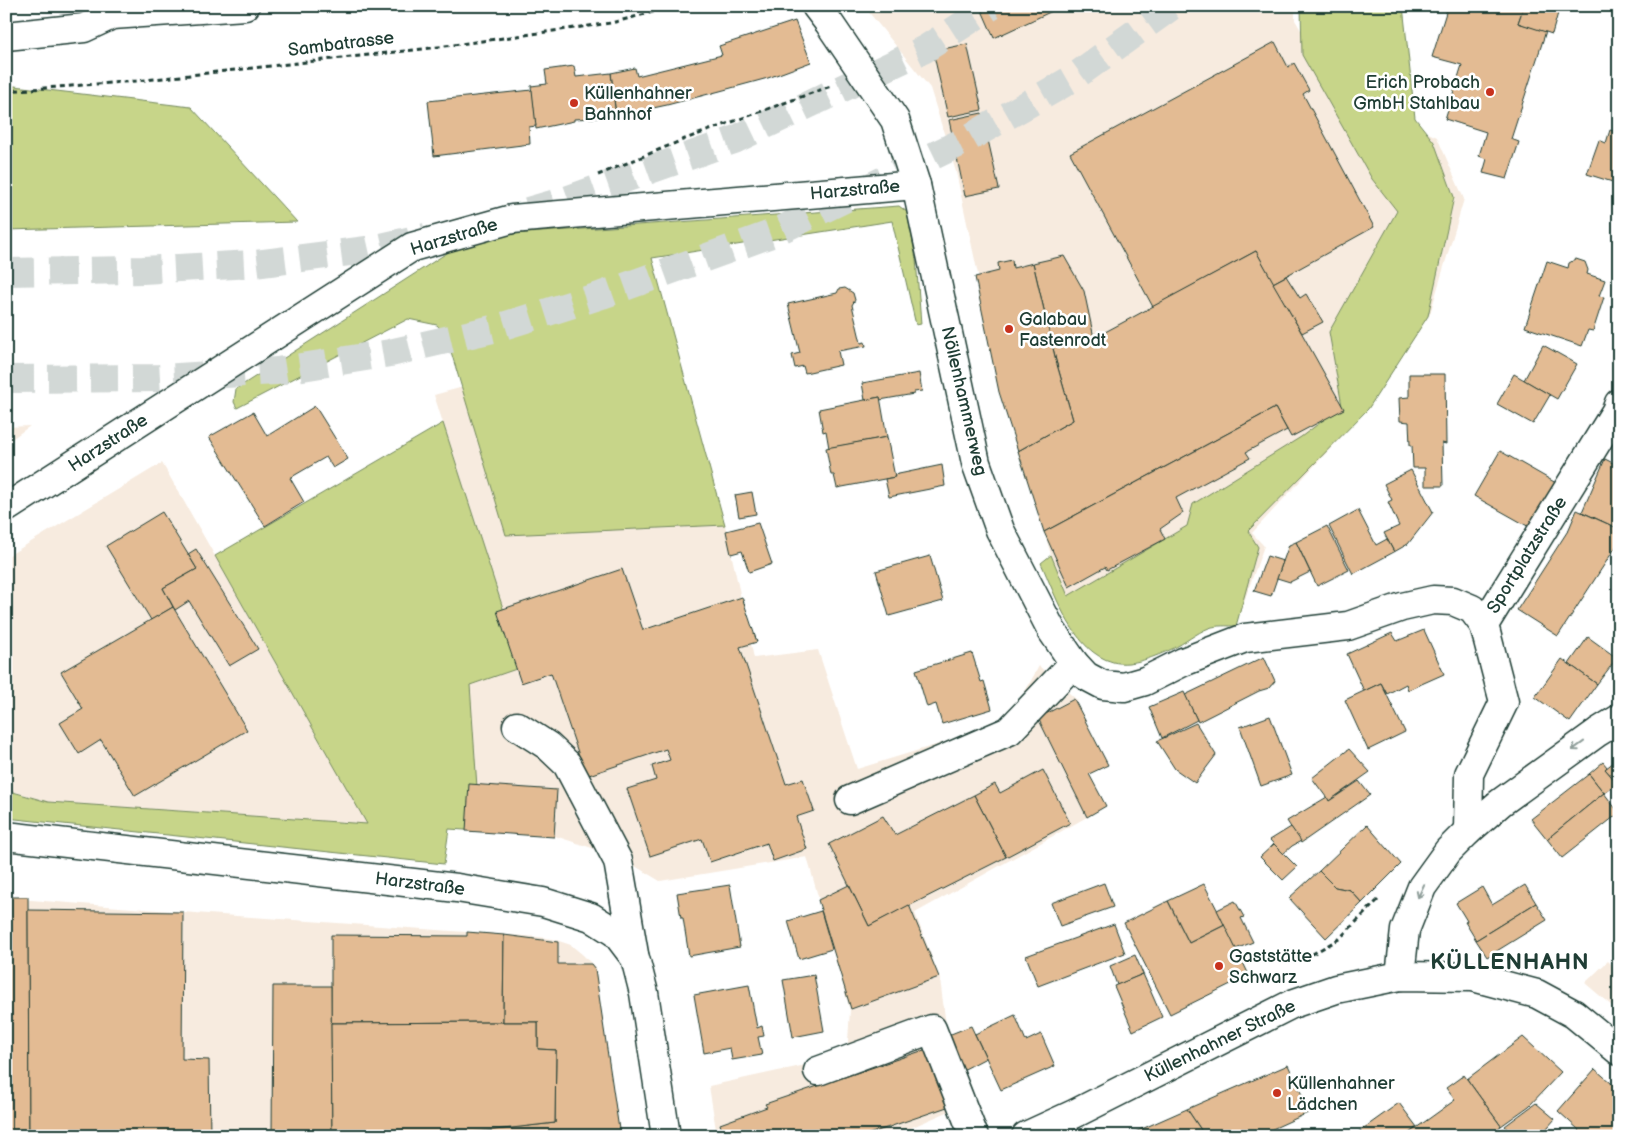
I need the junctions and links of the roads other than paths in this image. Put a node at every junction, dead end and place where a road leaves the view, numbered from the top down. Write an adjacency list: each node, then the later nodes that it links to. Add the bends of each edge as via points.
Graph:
1 (244, 6): 3 (street, via 112,15 84,28)
2 (816, 6): 4 (street, Nöllenhammerweg, via 895,120)
3 (6, 36)
4 (916, 185): 6 (street, Harzstraße, via 512,219 412,247); 8 (street, Nöllenhammerweg, via 976,463 1000,530 1052,631)
5 (1619, 403): 7 (street, Sportplatzstraße)
6 (6, 508)
7 (1484, 625): 8 (street, Nöllenhammerweg, via 1472,609 1453,601 1433,600 1402,606 1348,626 1245,638 1124,687 1103,685 1086,676); 12 (street, Sportplatzstraße, via 1504,702 1469,774)
8 (1074, 663): 11 (street, via 1009,731)
9 (1619, 719): 12 (street, one-way to 12, via 1500,803)
10 (517, 726): 14 (street, via 548,746 567,764 618,861)
11 (850, 800)
12 (1468, 831): 15 (street, one-way to 15, via 1448,851 1422,887 1405,930)
13 (6, 836): 14 (street, Harzstraße, via 457,888 543,902 591,917 616,933)
14 (635, 958): 18 (street, Harzstraße, via 644,993)
15 (1400, 976): 16 (street, Küllenhahner Straße, via 1473,977 1537,994 1574,1014); 20 (street, Küllenhahner Straße, via 1336,989 1292,1004)
16 (1619, 1051)
17 (818, 1071): 19 (street, via 932,1029)
18 (666, 1136)
19 (974, 1136)
20 (1026, 1136)

